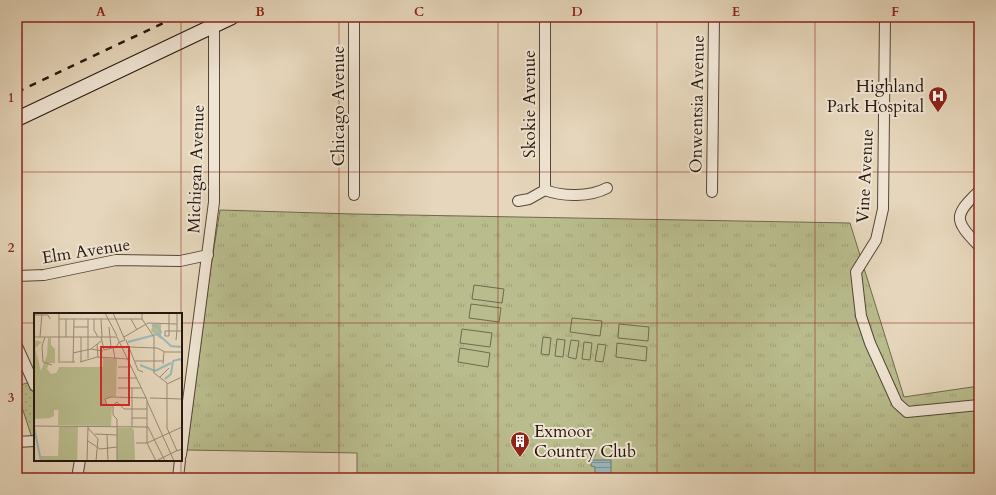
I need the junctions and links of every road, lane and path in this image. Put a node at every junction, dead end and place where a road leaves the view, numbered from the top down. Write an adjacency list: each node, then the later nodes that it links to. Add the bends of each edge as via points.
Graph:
1 (232, 17): 6 (main road)
2 (354, 17): 12 (street, Chicago Avenue)
3 (545, 17): 9 (street, Skokie Avenue)
4 (714, 17): 11 (street, Onwentsia Avenue)
5 (885, 17): 20 (street, Vine Avenue, via 883,209 876,240 856,272 861,316 880,368 897,403 908,412)
6 (214, 25): 7 (main road); 15 (street, Michigan Avenue, via 214,202)
7 (17, 119)
8 (607, 188): 9 (street, via 596,193 562,194)
9 (545, 190): 13 (street, via 529,199)
10 (979, 191): 14 (street, via 962,208 960,220 963,229)
11 (712, 192)
12 (354, 195)
13 (518, 201)
14 (979, 246)
15 (208, 256): 16 (street, Elm Avenue, via 180,261 116,260 44,274); 19 (street, Michigan Avenue)
16 (17, 276)
17 (17, 346): 18 (street)
18 (34, 384)
19 (185, 391): 21 (street, Michigan Avenue)
20 (979, 405)
21 (182, 439)
22 (34, 440): 23 (street)
23 (17, 442)
24 (80, 461): 26 (street)
25 (180, 461): 27 (street)
26 (77, 478)
27 (178, 478)

